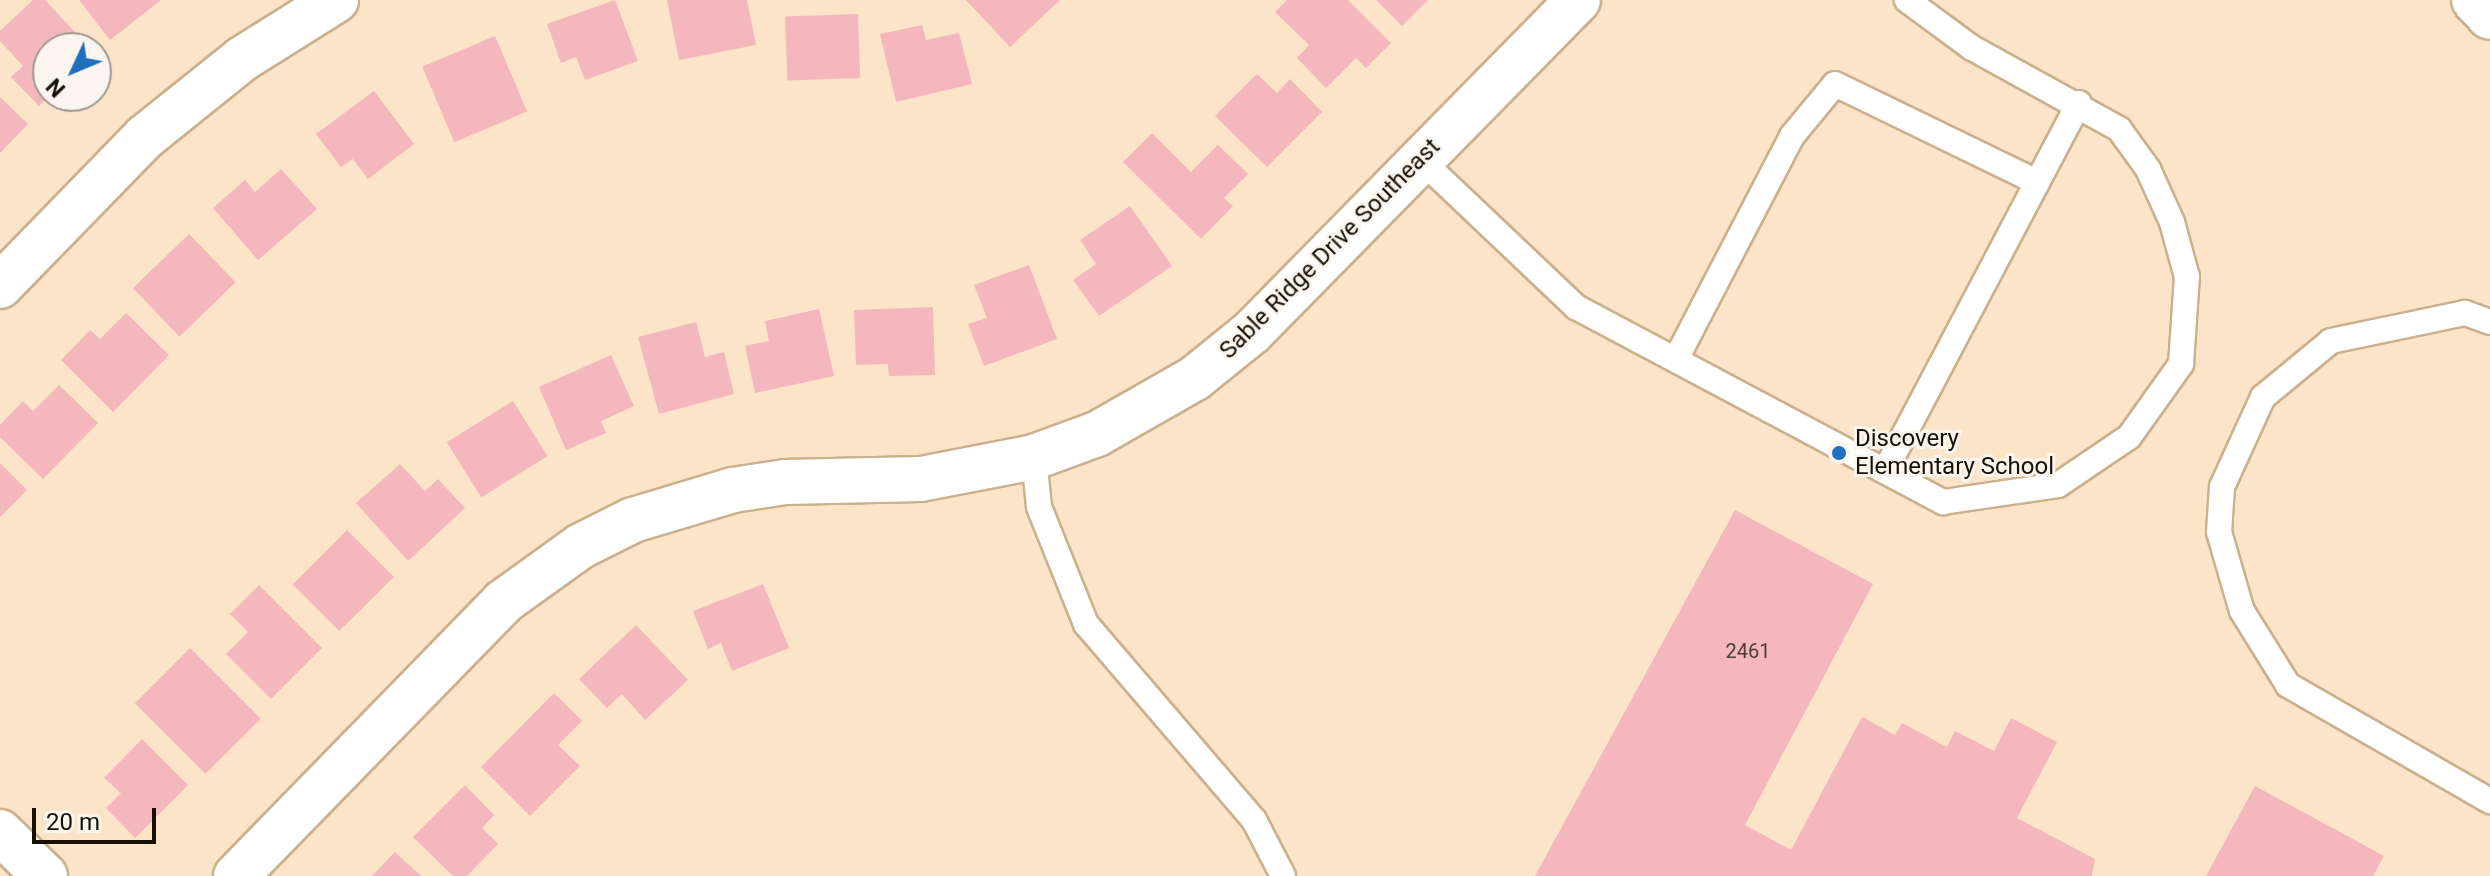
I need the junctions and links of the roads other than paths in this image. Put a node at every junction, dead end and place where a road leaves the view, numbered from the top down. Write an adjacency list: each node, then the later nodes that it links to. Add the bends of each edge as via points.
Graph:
1 (336, 0): 9 (street, via 242,59 145,137)
2 (1578, 0): 7 (street, Sable Ridge Drive Southeast)
3 (1907, 0): 6 (lane, via 1972,48)
4 (2474, 0): 5 (street)
5 (2490, 17)
6 (2079, 103): 8 (lane); 13 (lane, via 2119,129 2148,169 2172,222 2187,277 2181,364 2129,437 2058,485 1943,502)
7 (1421, 160): 11 (lane, via 1576,307); 12 (street, Sable Ridge Drive Southeast, via 1252,332 1195,378 1097,434)
8 (2037, 182): 11 (lane, via 1835,84 1792,136); 13 (lane)
9 (0, 286)
10 (2490, 322): 14 (lane, via 2465,313 2331,341 2263,397 2222,487 2219,532 2242,611 2288,685)
11 (1676, 359): 13 (lane)
12 (1034, 457): 17 (street, Sable Ridge Drive Southeast, via 921,479 785,482 733,490 633,520 581,546 503,602); 18 (lane, via 1039,507 1086,624 1254,820)
13 (1885, 471)
14 (2490, 801)
15 (0, 832): 16 (street)
16 (45, 876)
17 (236, 876)
18 (1283, 876)

